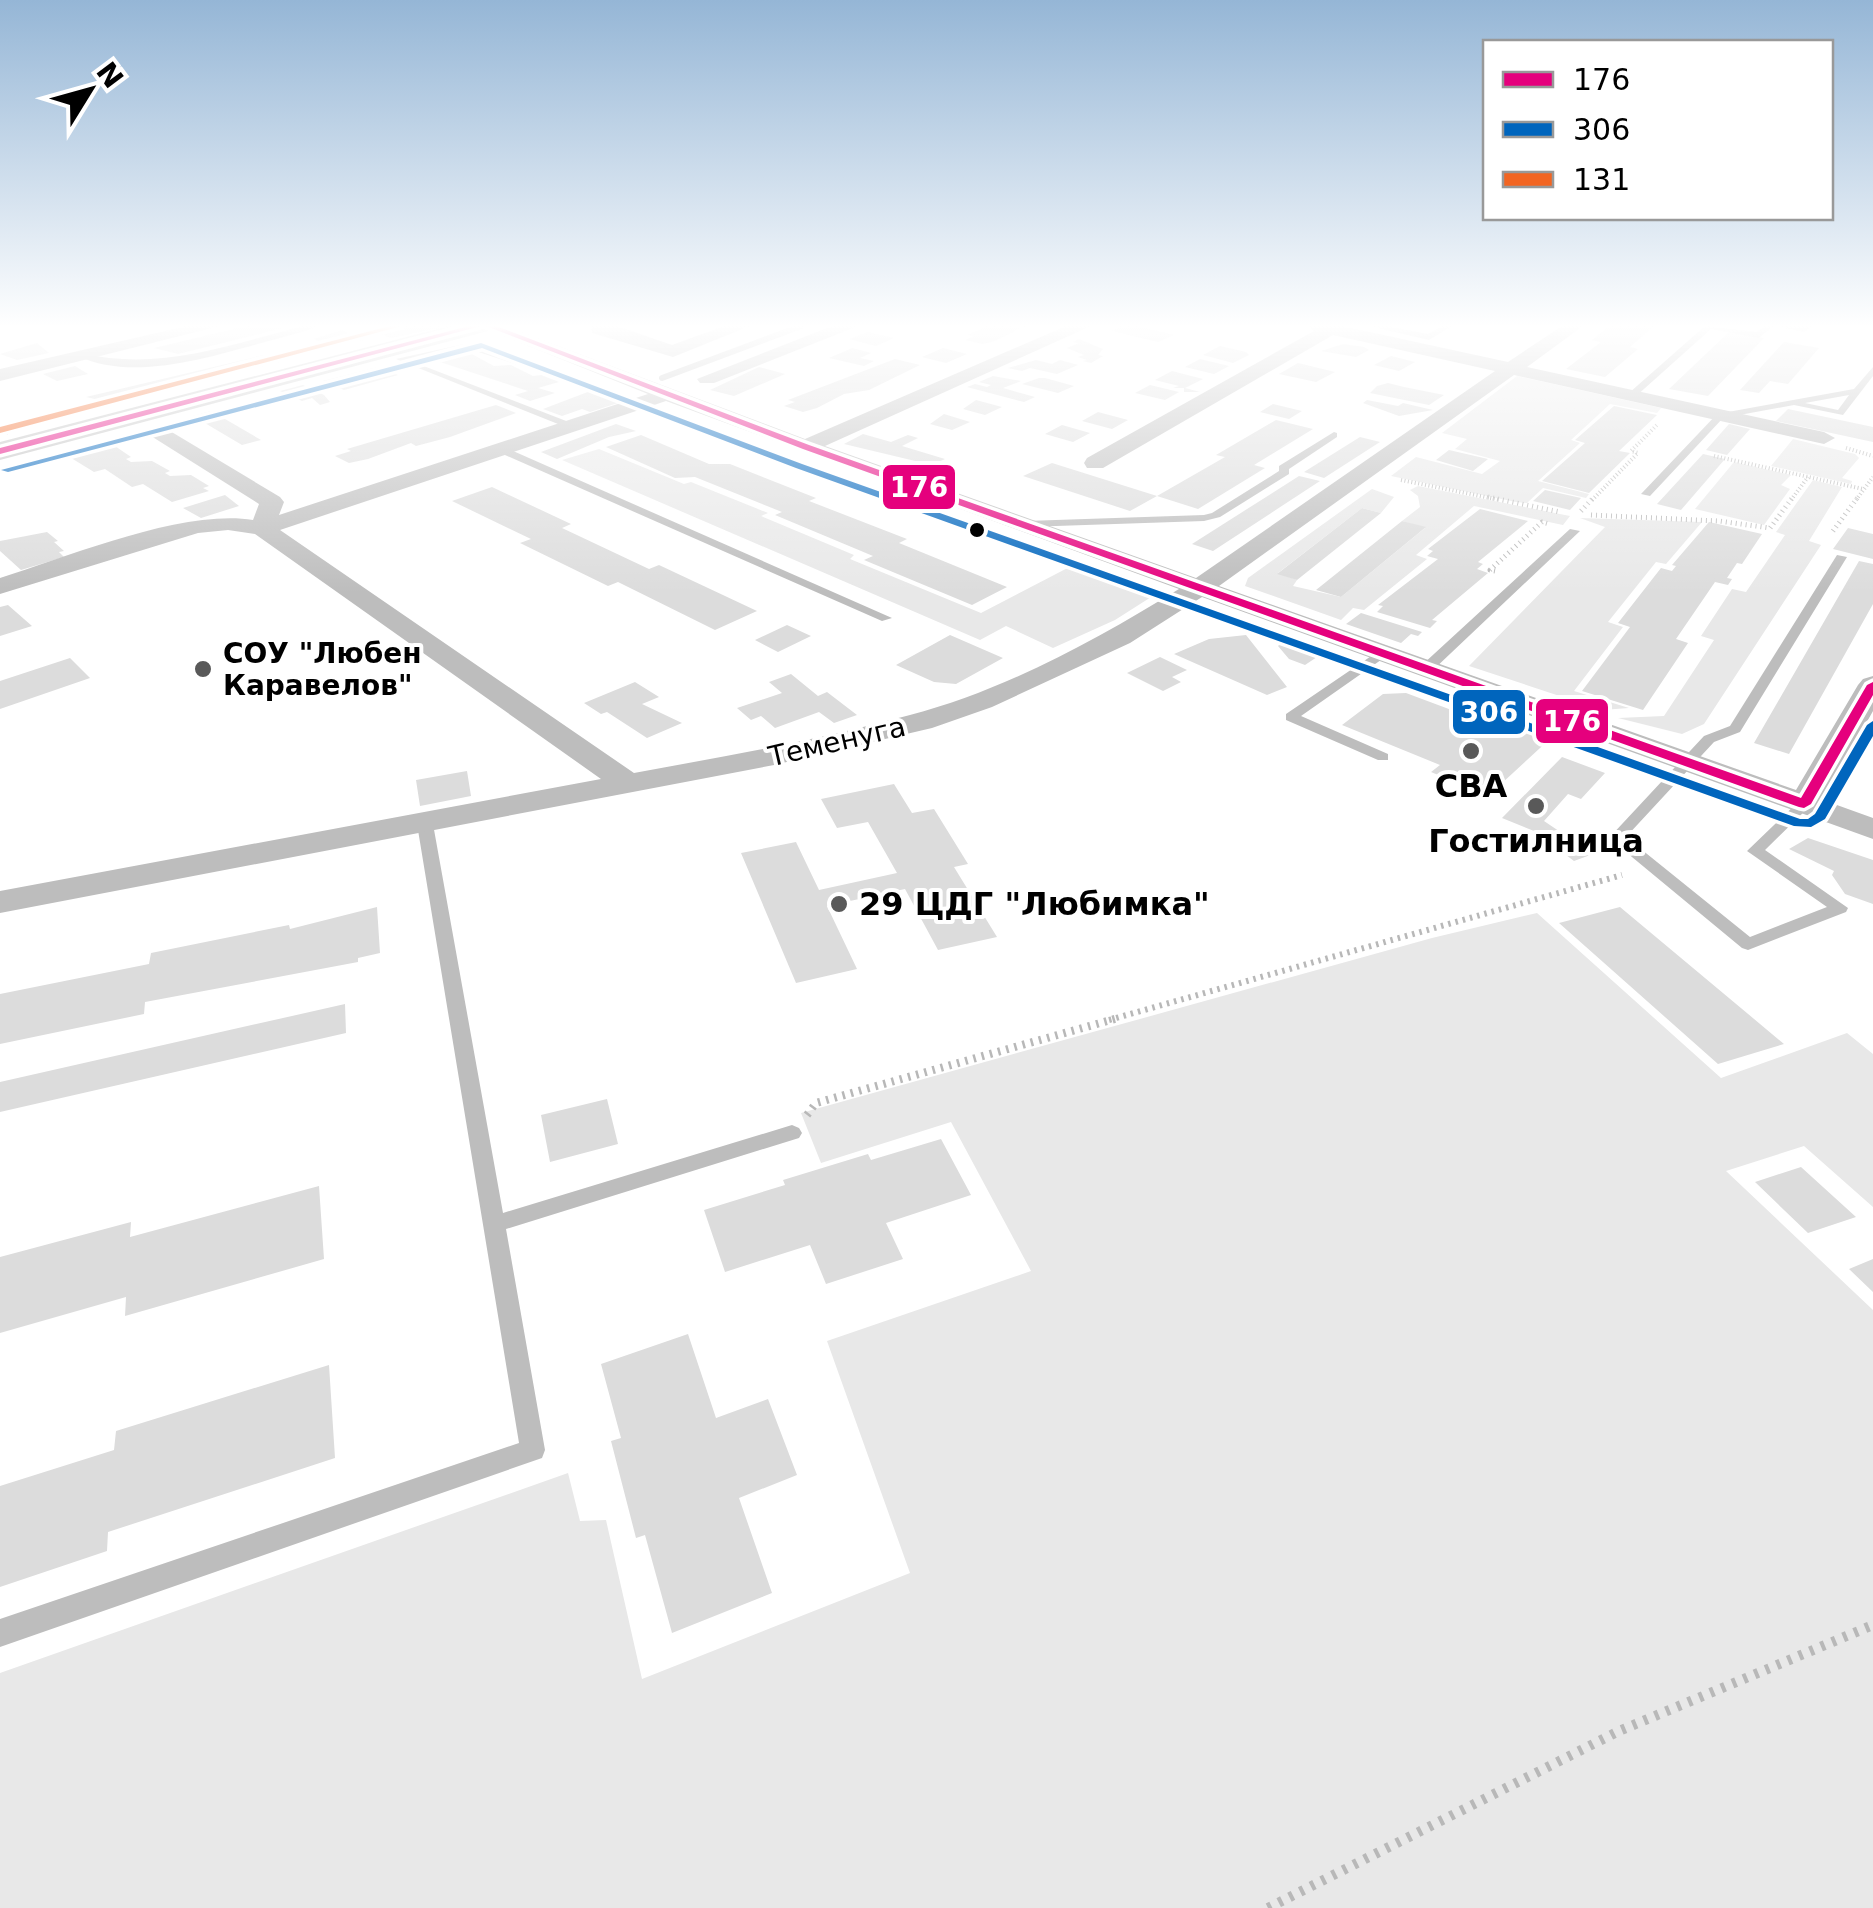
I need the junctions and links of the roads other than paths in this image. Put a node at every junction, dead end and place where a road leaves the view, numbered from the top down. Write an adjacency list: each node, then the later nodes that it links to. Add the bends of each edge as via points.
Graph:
1 (111, 415): 14 (street)
2 (544, 415): 11 (lane)
3 (605, 415): 11 (street)
4 (723, 415): 16 (street)
5 (877, 415): 16 (street)
6 (1176, 415): 18 (street)
7 (1443, 415): 28 (street, Теменуга)
8 (1716, 415): 10 (street)
9 (1725, 415): 10 (lane)
10 (1720, 416): 15 (street); 19 (lane)
11 (572, 426): 17 (street)
12 (158, 432): 20 (street)
13 (1334, 435): 22 (lane, via 1216,515)
14 (2, 438)
15 (1824, 438)
16 (806, 446): 22 (street)
17 (500, 449): 21 (street); 29 (lane)
18 (1095, 463)
19 (1646, 494)
20 (272, 502): 21 (street, via 305,509); 23 (street); 24 (street)
21 (340, 502): 24 (street)
22 (1026, 524): 28 (street)
23 (196, 526): 24 (street); 27 (street)
24 (262, 528): 35 (street)
25 (1574, 531): 31 (lane)
26 (1841, 557): 34 (lane, via 1735,729 1709,738)
27 (0, 586)
28 (1202, 586): 30 (street); 35 (street, Теменуга, via 1120,637 936,717)
29 (886, 618)
30 (1384, 652): 31 (street); 33 (lane, via 1292,717)
31 (1427, 668): 34 (street)
32 (1873, 685): 36 (street)
33 (1384, 757)
34 (1686, 762): 36 (street); 36 (lane, via 1617,838 1748,944 1840,908 1755,851)
35 (629, 784): 37 (street, Теменуга)
36 (1804, 804): 38 (street)
37 (426, 824): 39 (street, Теменуга); 41 (lane)
38 (1873, 829)
39 (0, 902)
40 (792, 1133): 41 (lane)
41 (494, 1224): 42 (lane, via 533,1450)
42 (0, 1634)

